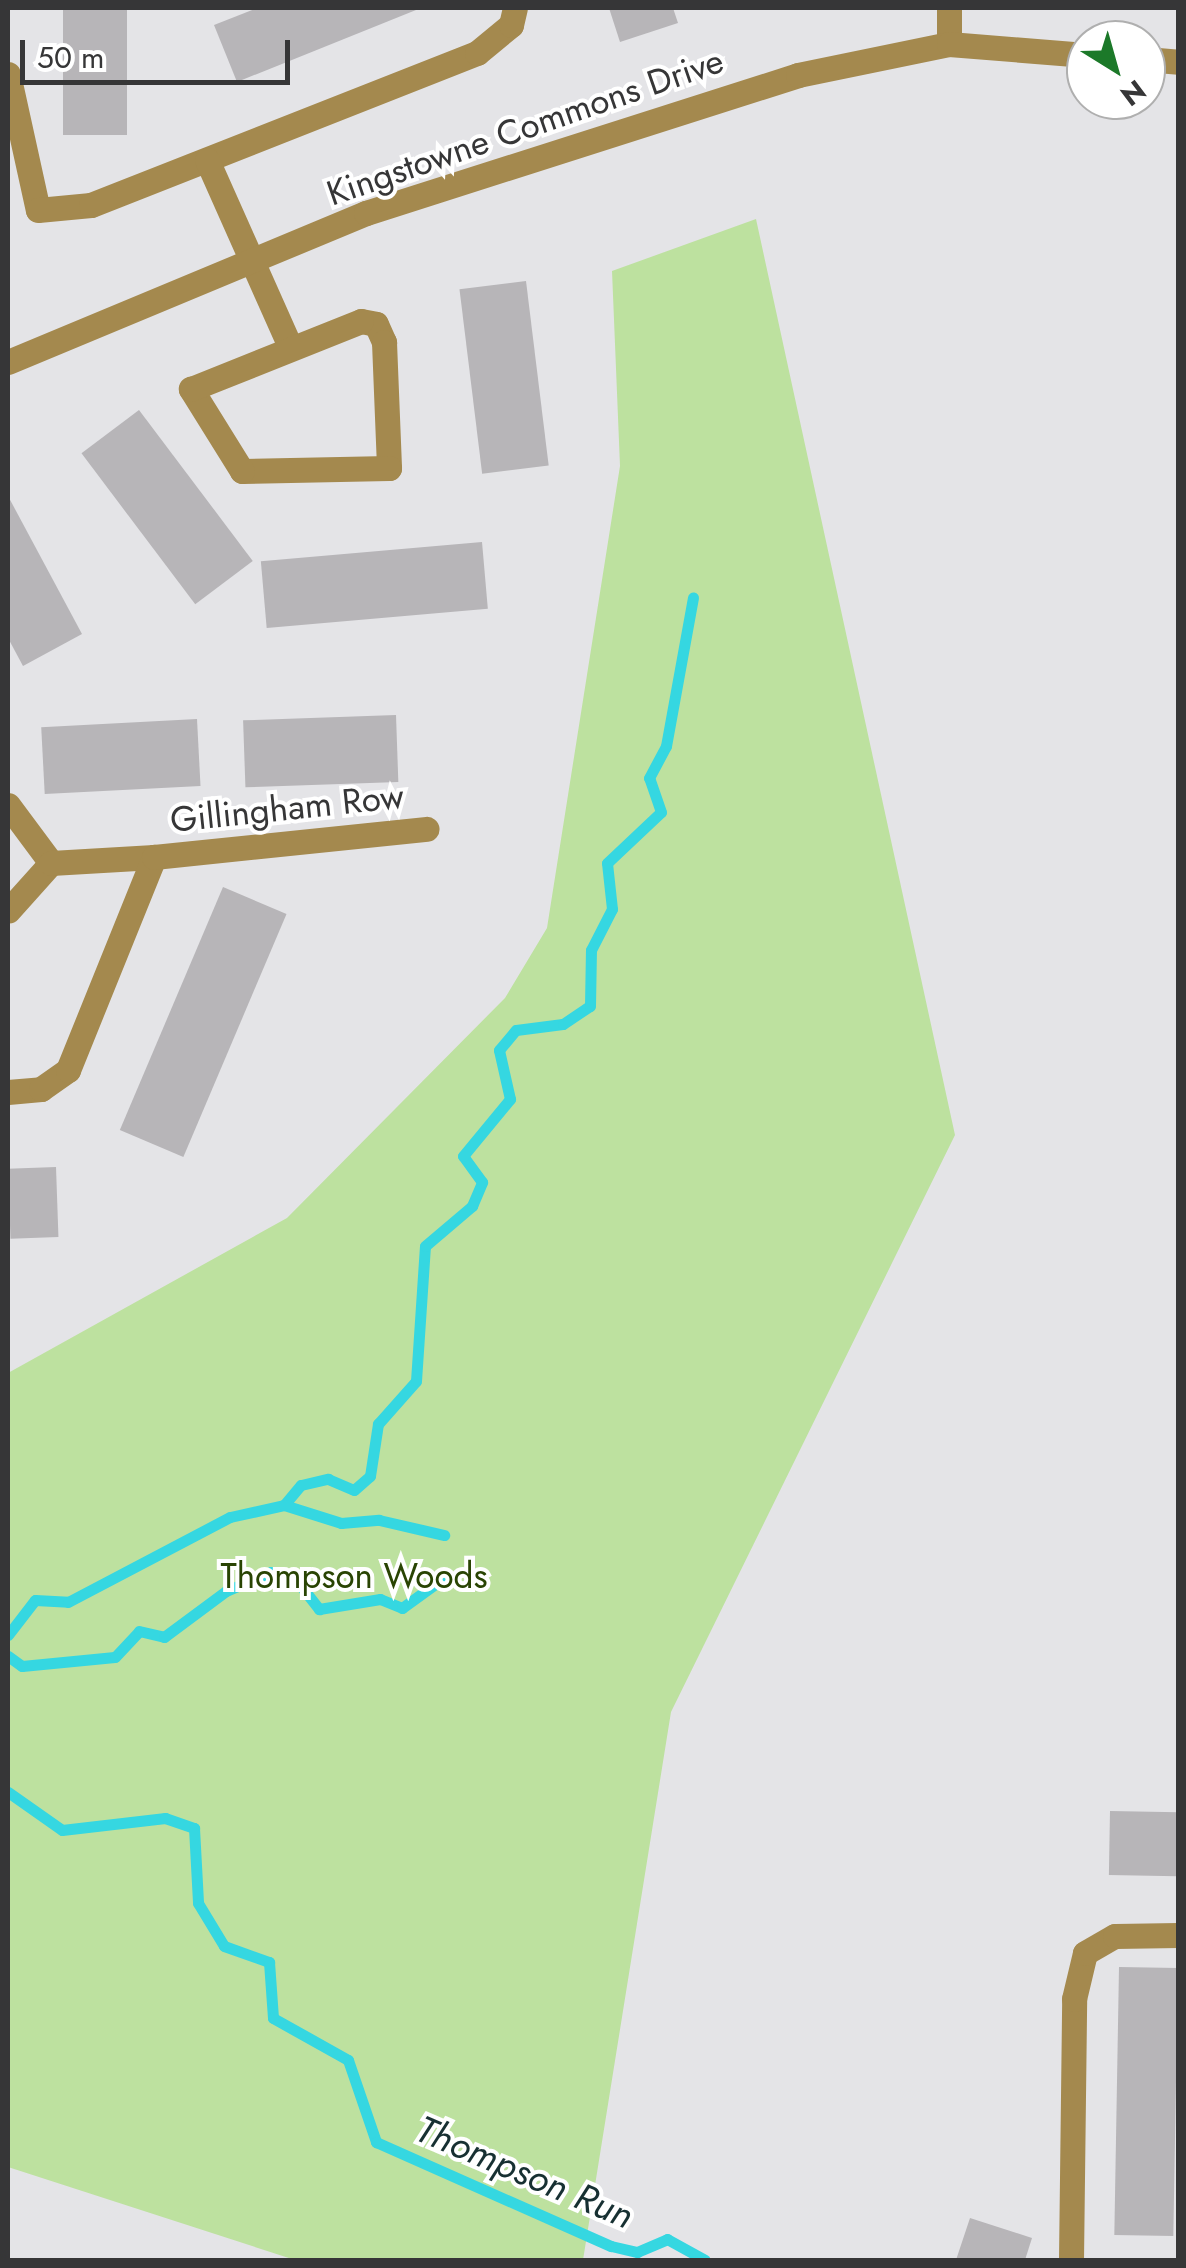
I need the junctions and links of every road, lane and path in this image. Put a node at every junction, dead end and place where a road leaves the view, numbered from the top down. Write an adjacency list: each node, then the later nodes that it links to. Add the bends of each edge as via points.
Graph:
1 (514, 8): 6 (street, via 511,25 477,53)
2 (948, 8): 3 (street)
3 (949, 44): 4 (street, Kingstowne Commons Drive); 7 (street, Kingstowne Commons Drive, via 630,123)
4 (1066, 53)
5 (8, 74): 6 (street, via 38,210 91,204)
6 (207, 160): 7 (street)
7 (252, 262): 8 (street); 9 (street, Kingstowne Commons Drive)
8 (290, 346): 8 (street, via 191,389 226,453 263,475 389,468 376,324 361,321)
9 (8, 362)
10 (8, 805): 13 (street)
11 (427, 829): 12 (street, Gillingham Row)
12 (154, 857): 13 (street, Gillingham Row); 15 (street, Gillingham Row, via 68,1070 42,1090)
13 (51, 863): 14 (street)
14 (8, 911)
15 (8, 1092)
16 (1178, 1935): 17 (street, via 1116,1936 1085,1953 1074,2000)
17 (1070, 2260)

